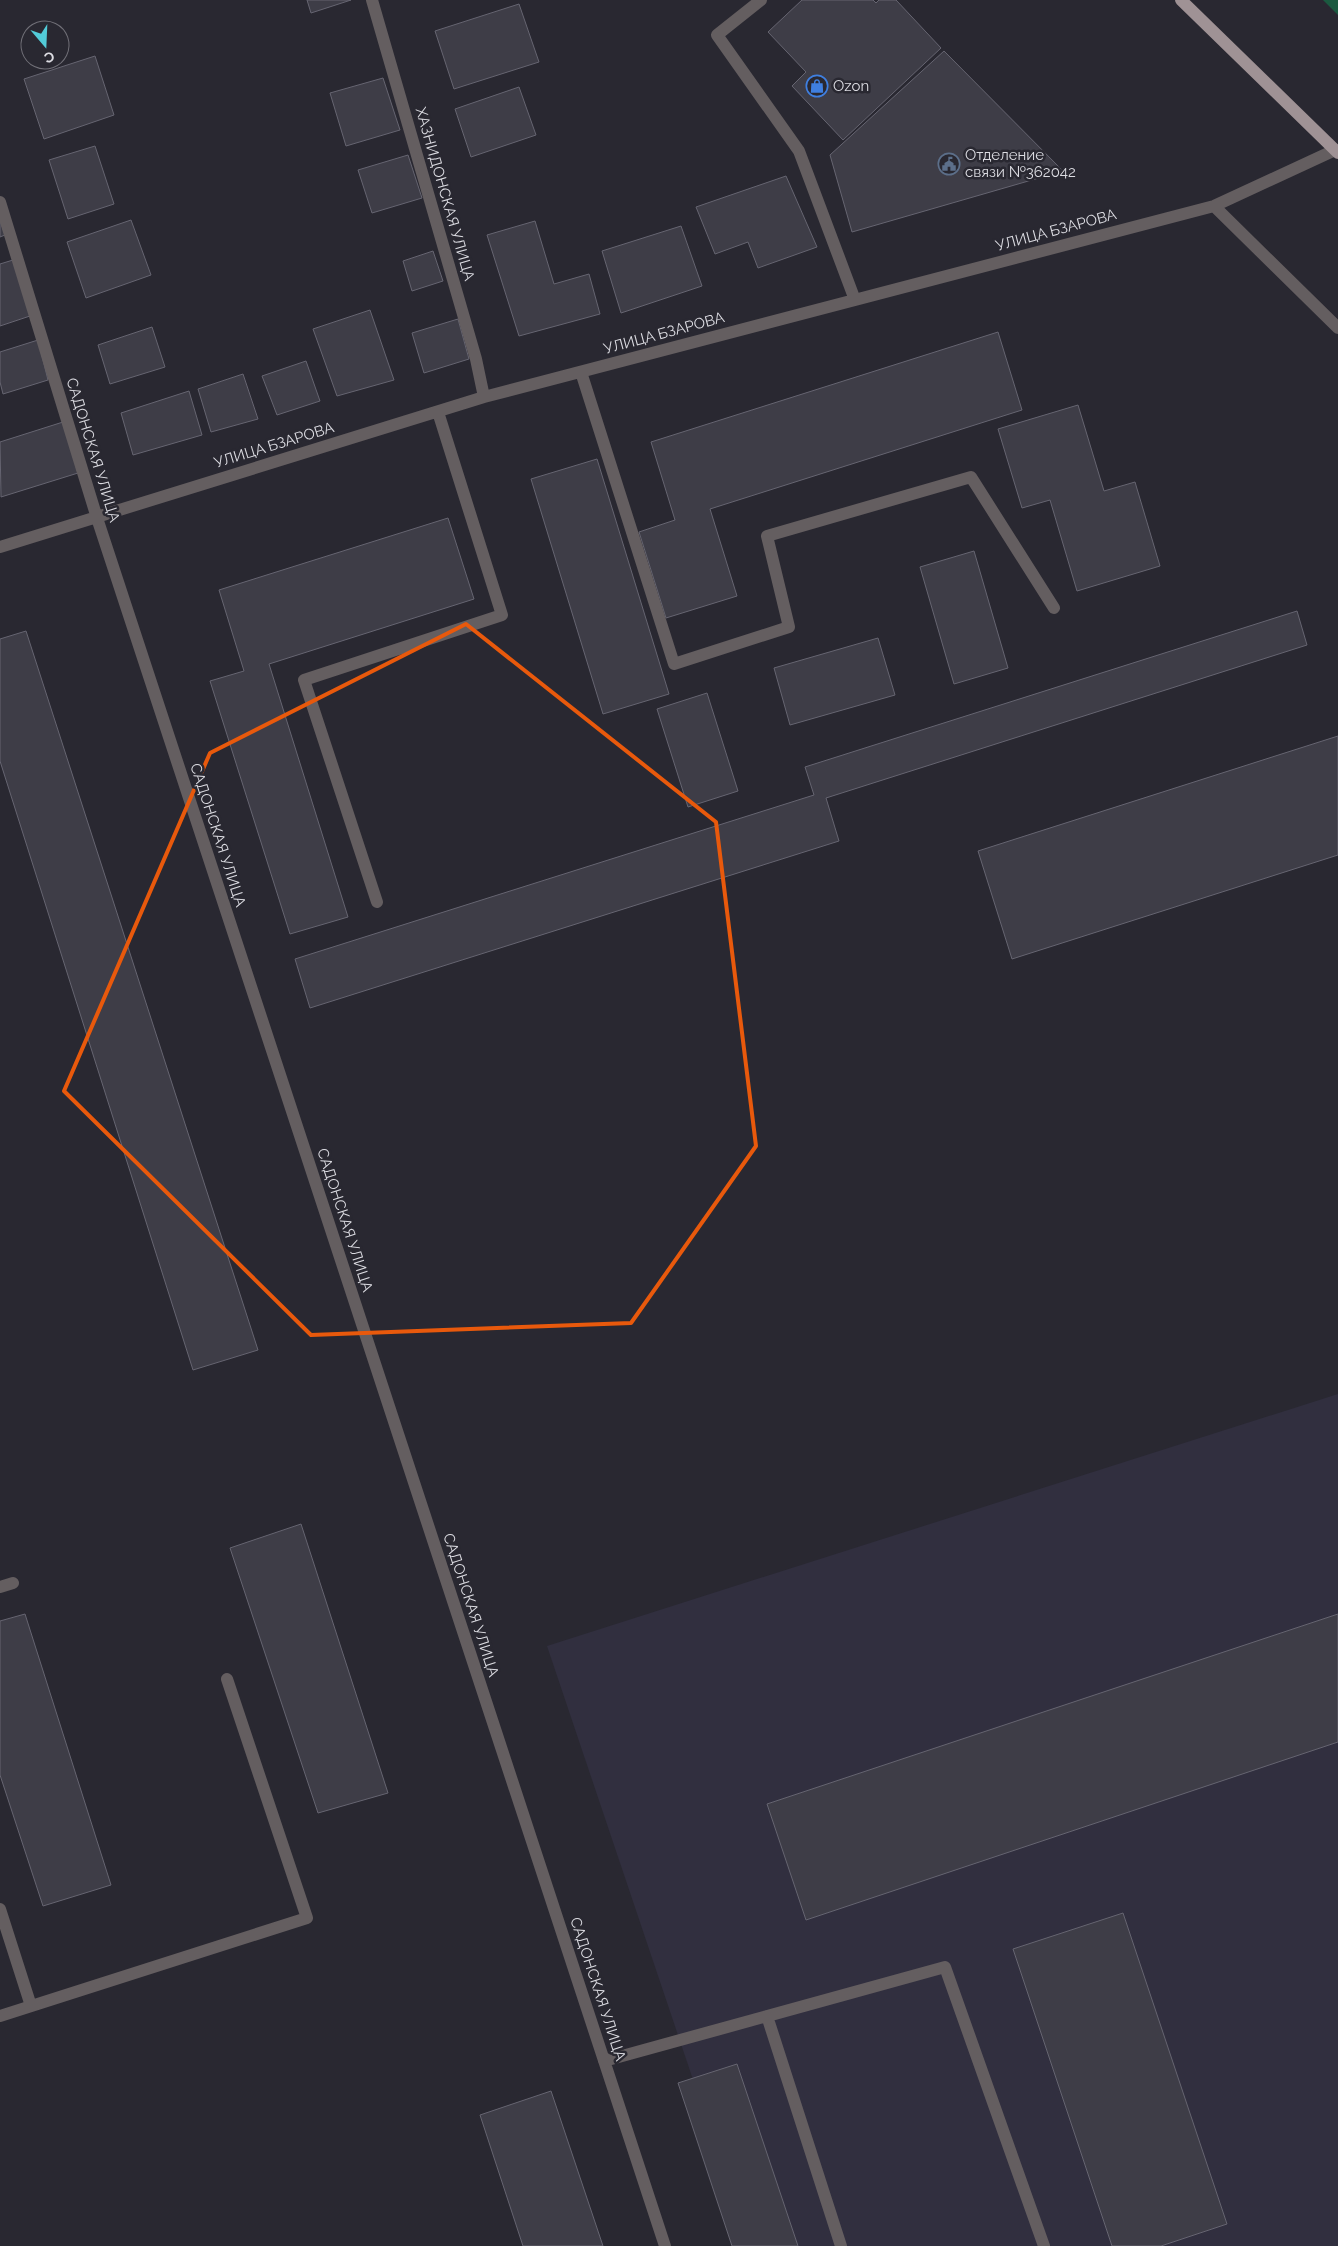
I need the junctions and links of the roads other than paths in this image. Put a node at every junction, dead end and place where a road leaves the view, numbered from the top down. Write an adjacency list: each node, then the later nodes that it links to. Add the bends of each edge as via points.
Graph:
1 (372, 0): 10 (street, ХАЗНИДОНСКАЯ УЛИЦА, via 476,359)
2 (761, 0): 7 (street, via 717,35 799,151)
3 (1181, 0): 4 (main road)
4 (1336, 151): 6 (street, УЛИЦА БЗАРОВА)
5 (0, 202): 12 (street, САДОНСКАЯ УЛИЦА)
6 (1214, 206): 7 (street, УЛИЦА БЗАРОВА); 8 (street)
7 (855, 300): 9 (street, УЛИЦА БЗАРОВА)
8 (1338, 328)
9 (581, 372): 10 (street, УЛИЦА БЗАРОВА); 14 (street, via 674,664 789,627 768,536 971,477)
10 (484, 397): 11 (street, УЛИЦА БЗАРОВА)
11 (438, 412): 12 (street, УЛИЦА БЗАРОВА); 15 (street, via 502,615 304,680)
12 (97, 518): 13 (street, УЛИЦА БЗАРОВА); 23 (street, САДОНСКАЯ УЛИЦА)
13 (0, 547)
14 (1054, 608)
15 (377, 902)
16 (13, 1583): 17 (street)
17 (0, 1587)
18 (227, 1680): 20 (street, via 307,1918)
19 (0, 1909): 20 (street)
20 (31, 2006): 21 (street)
21 (0, 2016)
22 (766, 2016): 23 (street); 25 (street); 26 (street, via 945,1967)
23 (604, 2061): 24 (street, САДОНСКАЯ УЛИЦА)
24 (665, 2246)
25 (840, 2246)
26 (1044, 2246)

